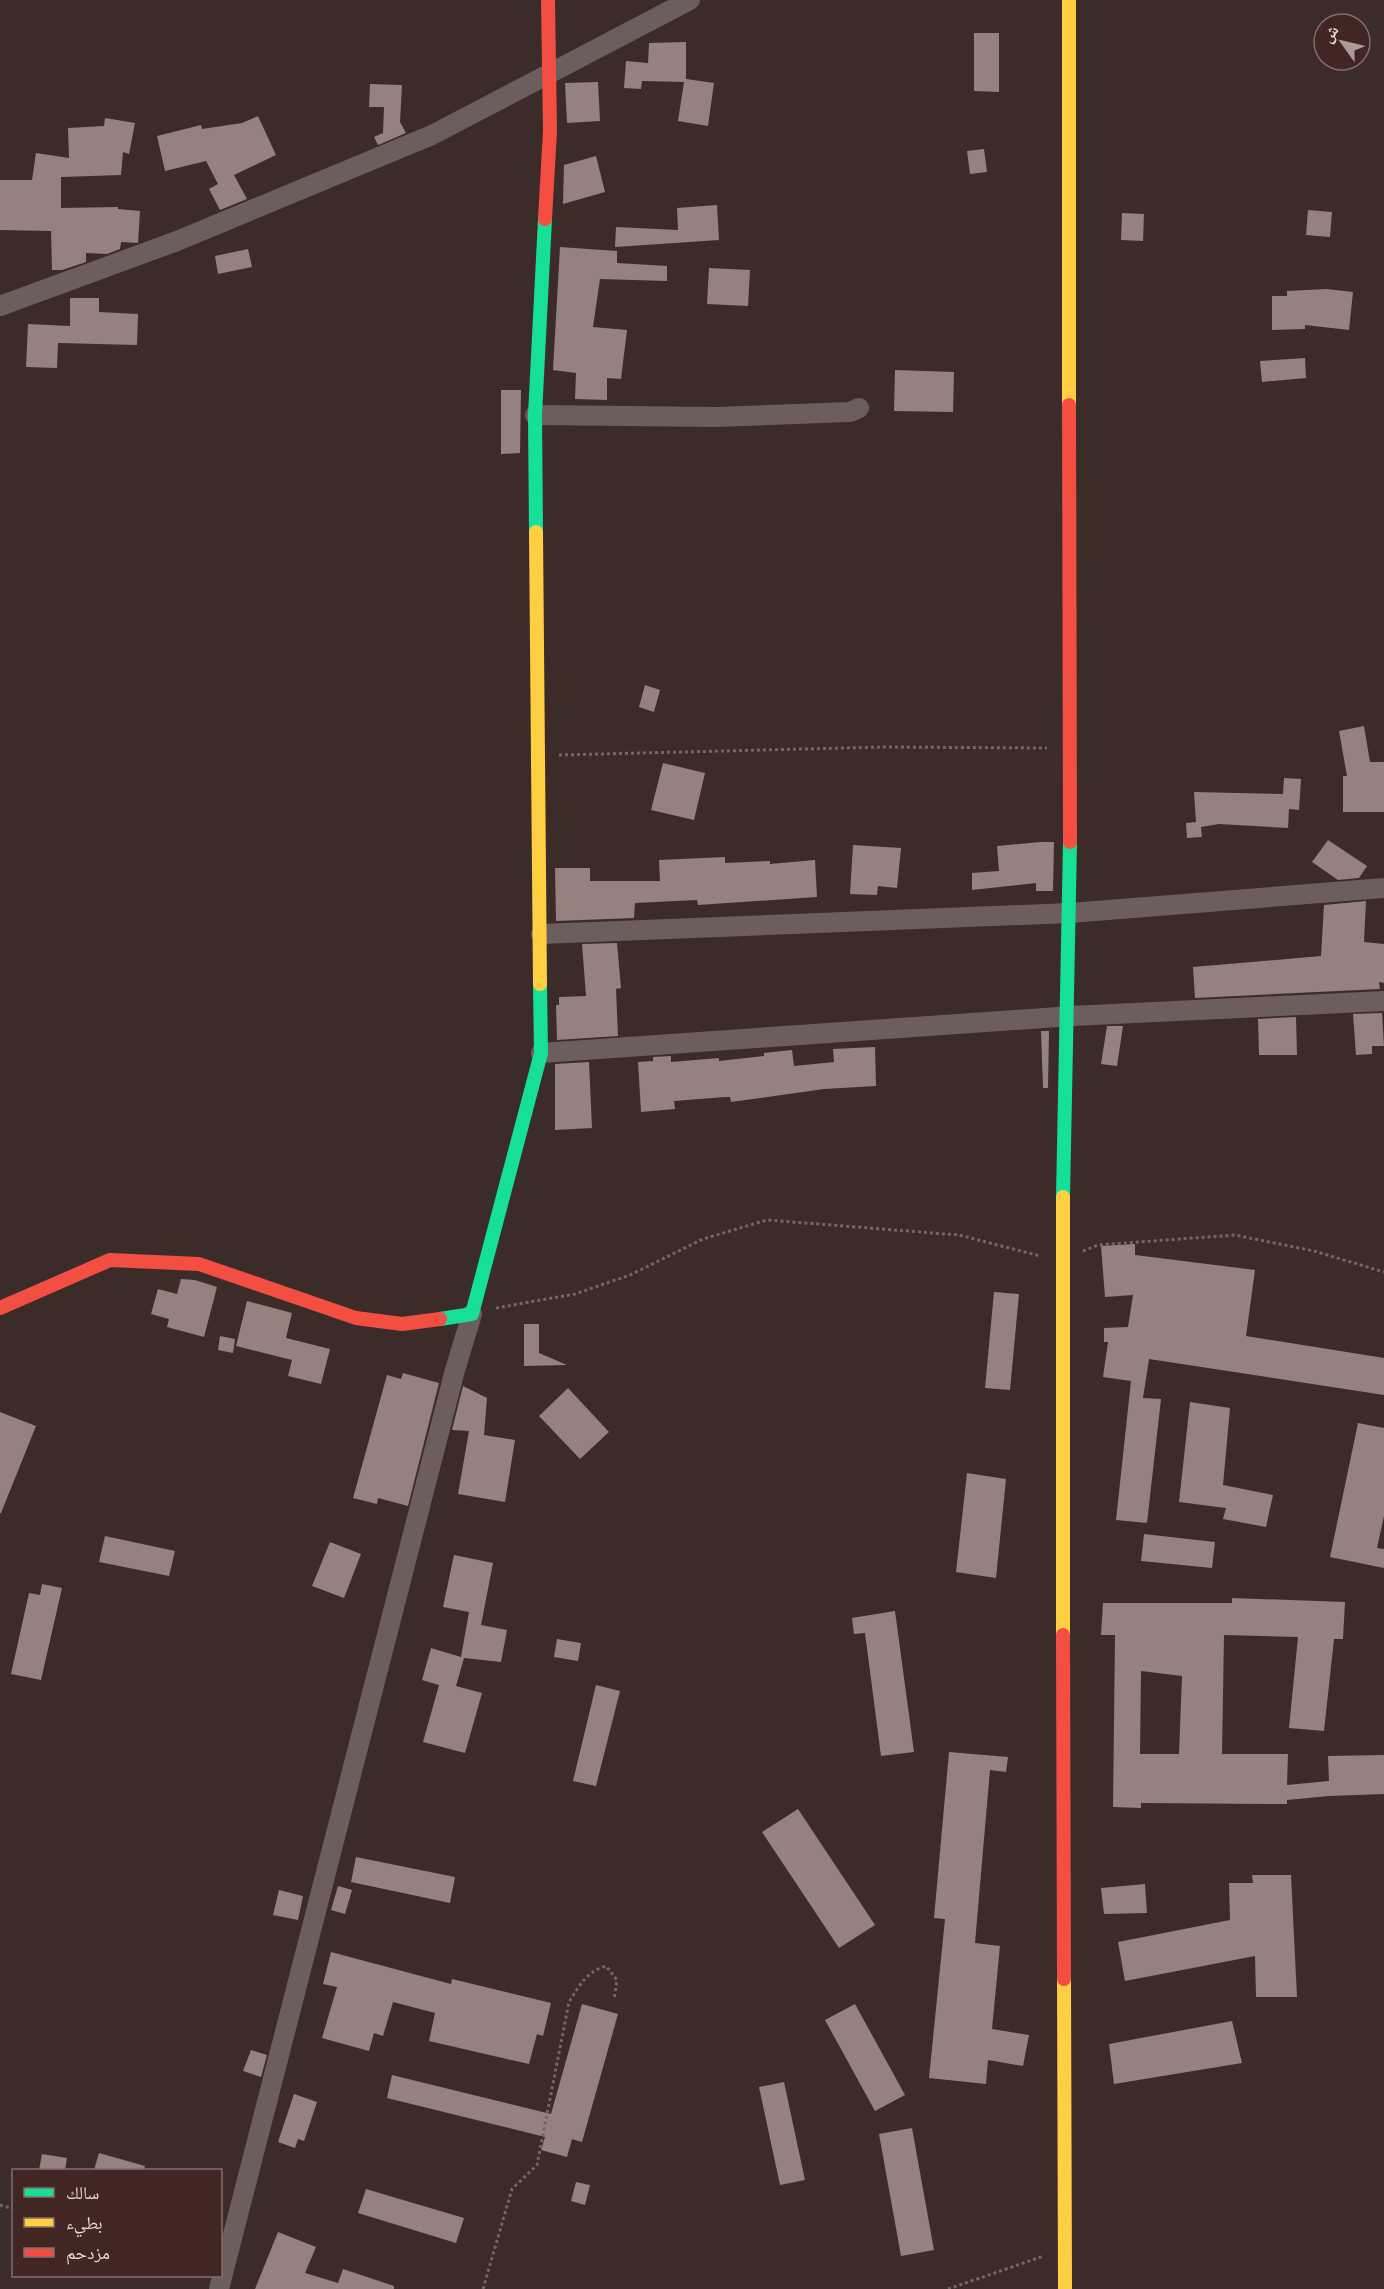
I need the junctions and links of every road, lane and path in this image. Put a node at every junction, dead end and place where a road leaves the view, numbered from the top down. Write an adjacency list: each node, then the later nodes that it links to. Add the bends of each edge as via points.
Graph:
1 (548, 0): 4 (street)
2 (690, 0): 4 (street)
3 (1069, 0): 8 (street)
4 (548, 74): 5 (street, via 432,135 177,242); 7 (street, via 549,131)
5 (0, 306)
6 (859, 408): 7 (street, via 850,412 716,417)
7 (535, 415): 9 (street)
8 (1070, 748): 9 (path, via 885,747); 11 (street)
9 (537, 755): 12 (street)
10 (1384, 888): 11 (street)
11 (1070, 913): 12 (street); 14 (street)
12 (541, 934): 15 (street)
13 (1384, 1001): 14 (street)
14 (1065, 1017): 15 (street); 16 (street)
15 (541, 1053): 19 (street)
16 (1062, 1261): 17 (path, via 1098,1245 1235,1235 1314,1251); 19 (path, via 960,1235 767,1220 703,1239 630,1275 575,1294); 21 (street)
17 (1384, 1272)
18 (0, 1308): 19 (street, via 110,1260 199,1264 356,1318 402,1324)
19 (472, 1314): 22 (street)
20 (614, 2000): 23 (path, via 617,1980 606,1966 583,1980 569,2002 537,2165 512,2189)
21 (1065, 2249): 24 (path); 25 (street)
22 (219, 2289)
23 (483, 2289)
24 (948, 2289)
25 (1065, 2289)

